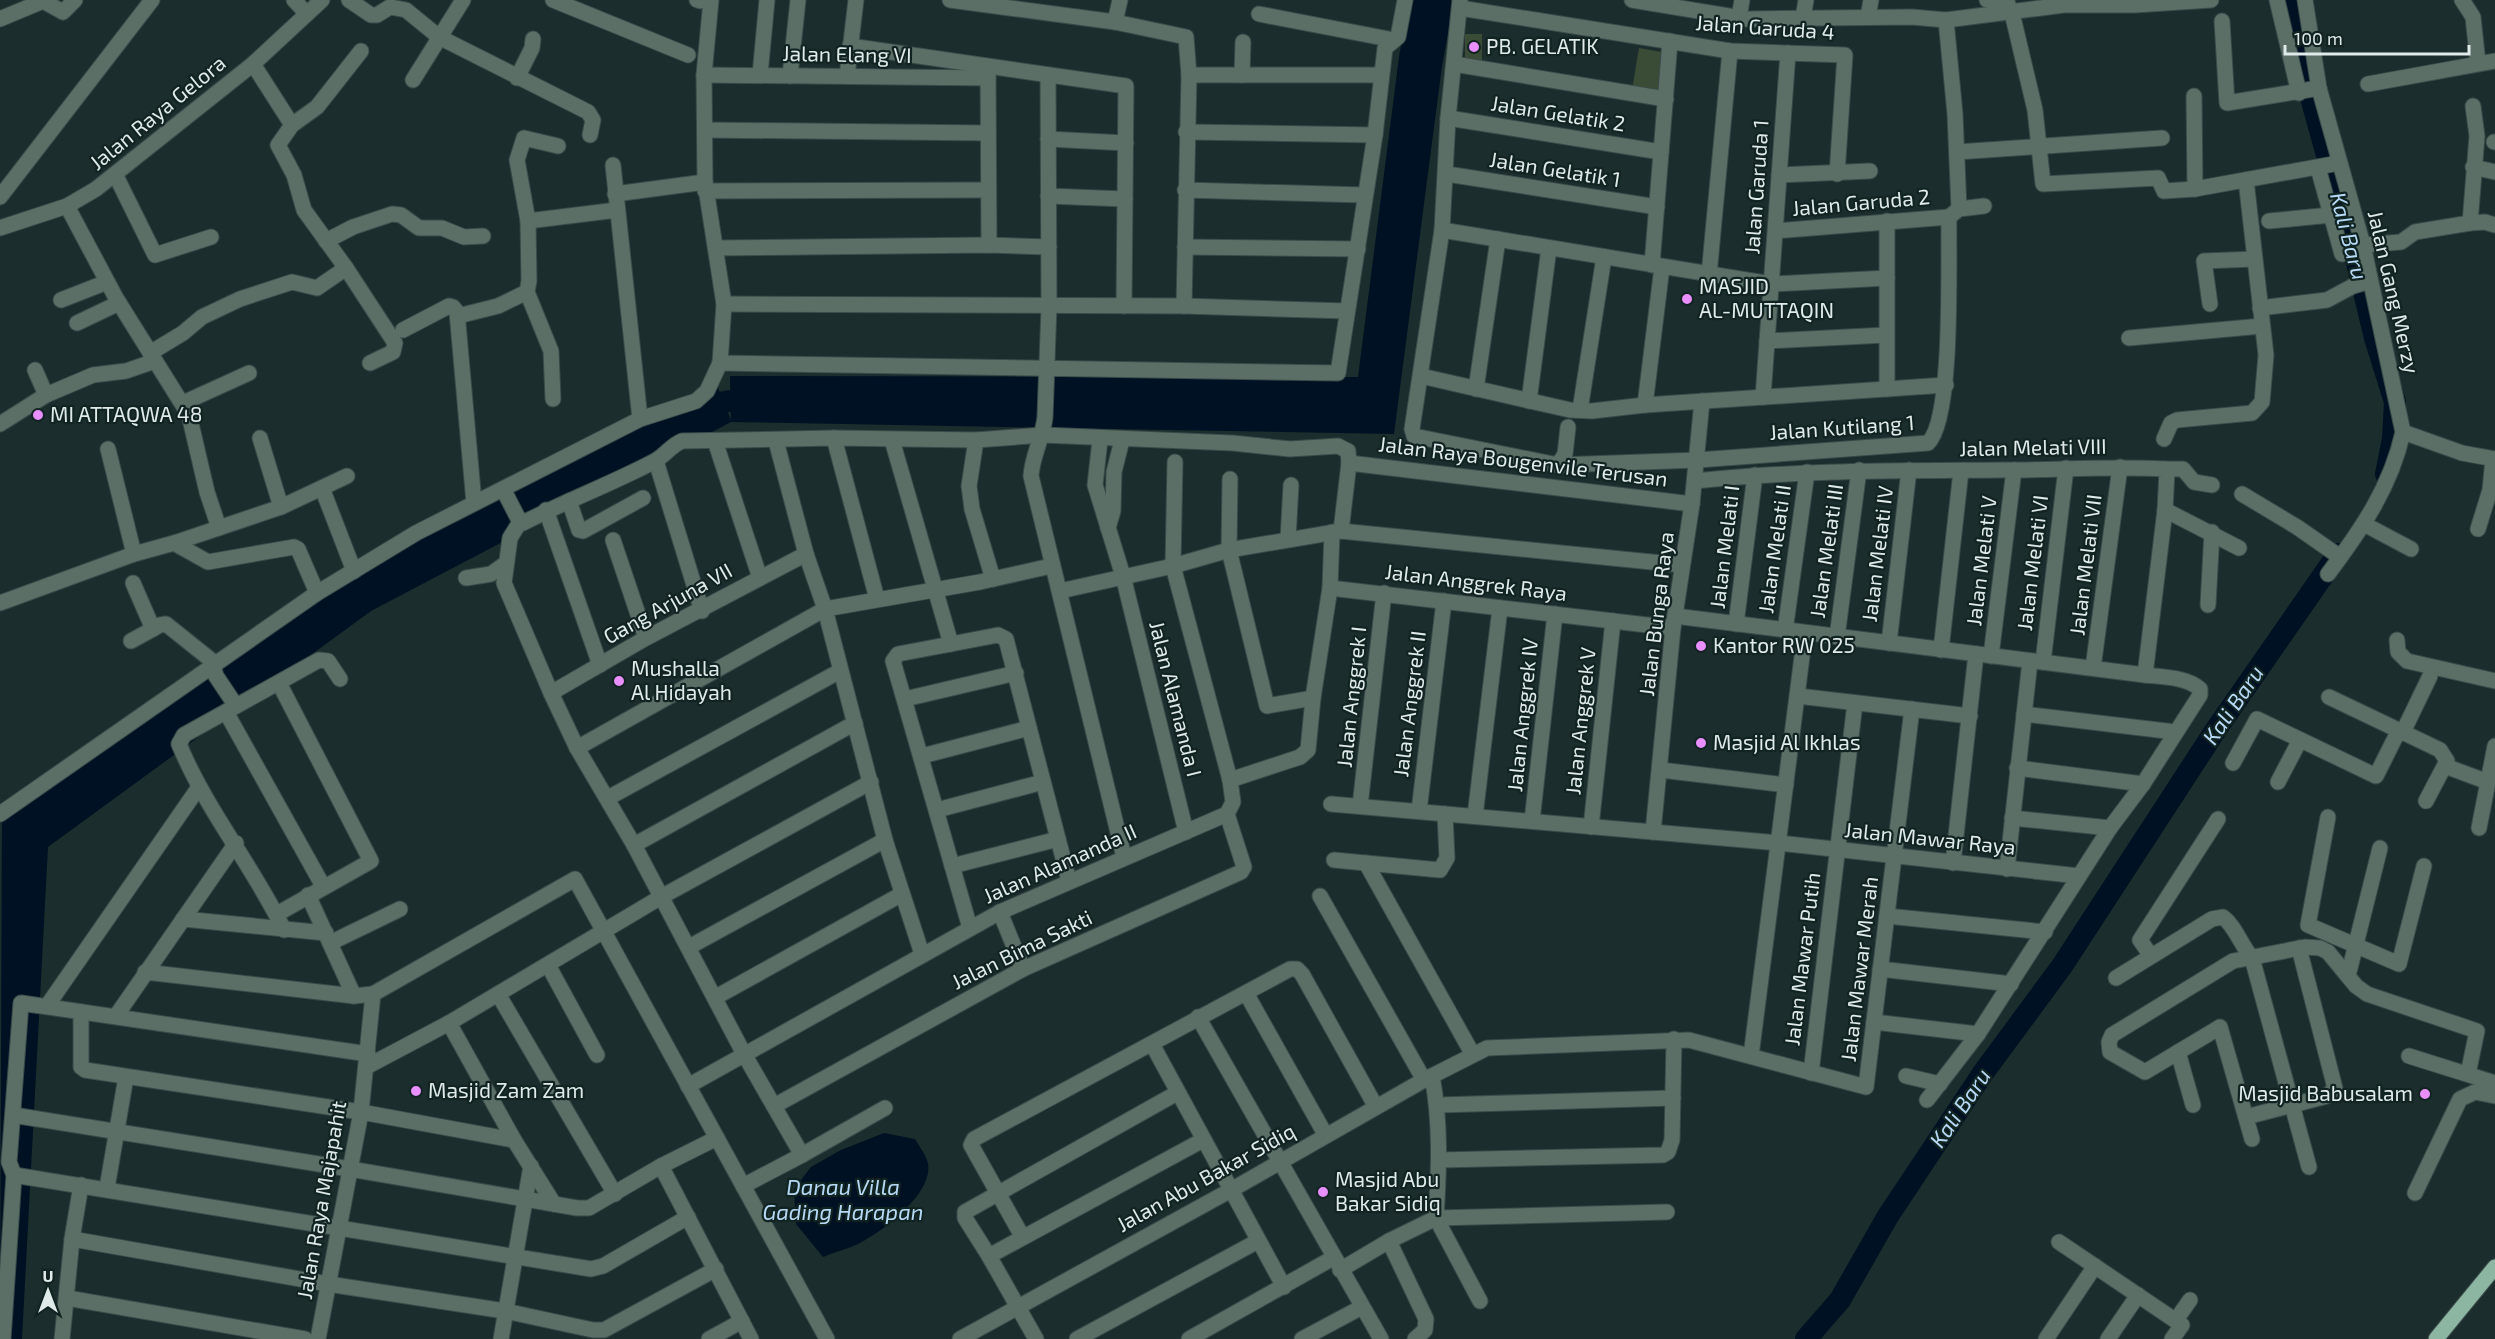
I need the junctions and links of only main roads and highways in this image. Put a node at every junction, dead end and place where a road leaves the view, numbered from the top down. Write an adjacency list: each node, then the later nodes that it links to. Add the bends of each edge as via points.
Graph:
1 (2493, 1274): 2 (main road)
2 (2436, 1339)

